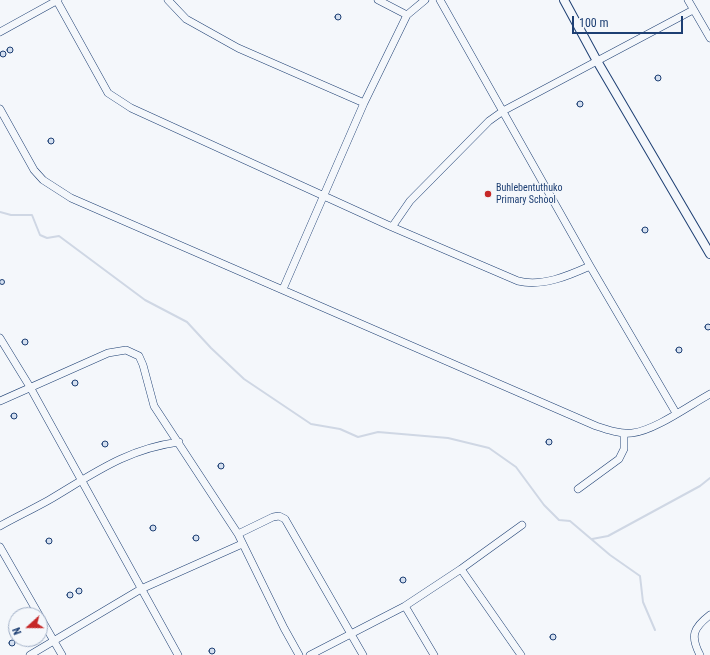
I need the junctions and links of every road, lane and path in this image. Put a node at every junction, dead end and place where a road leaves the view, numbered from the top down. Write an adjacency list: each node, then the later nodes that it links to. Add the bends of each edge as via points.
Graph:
1 (168, 0): 13 (street, via 186,19 238,48)
2 (378, 0): 9 (street)
3 (426, 0): 9 (street)
4 (440, 0): 15 (street)
5 (564, 0): 12 (street)
6 (688, 0): 8 (street)
7 (57, 1): 10 (street); 16 (street, via 108,93 114,98)
8 (693, 10): 11 (street); 12 (street)
9 (407, 15): 13 (street)
10 (0, 32)
11 (710, 38)
12 (597, 62): 15 (street); 18 (street)
13 (364, 103): 16 (street)
14 (0, 109): 20 (street, via 27,160 52,187 86,205)
15 (503, 111): 17 (street, via 489,121 416,195); 19 (street)
16 (323, 196): 17 (street); 20 (street)
17 (392, 228): 19 (street, via 528,284 550,281)
18 (710, 254)
19 (590, 266): 25 (street)
20 (283, 289): 26 (street, via 580,420)
21 (0, 338): 22 (street)
22 (30, 388): 24 (street); 27 (street, via 108,353 117,350 134,352 143,366 154,406); 28 (street)
23 (710, 394): 25 (street)
24 (0, 401)
25 (676, 413): 26 (street, via 647,429)
26 (624, 433): 29 (street, via 624,449 619,459)
27 (179, 442): 28 (street, via 144,449 105,465); 32 (street)
28 (81, 480): 31 (street); 36 (street)
29 (578, 489)
30 (522, 525): 35 (street)
31 (0, 526)
32 (238, 534): 33 (street); 41 (street, via 273,517 285,519)
33 (242, 544): 36 (street); 43 (street)
34 (0, 546): 38 (street)
35 (461, 569): 37 (street); 50 (street)
36 (141, 589): 42 (street); 46 (street)
37 (405, 606): 41 (street); 49 (street)
38 (34, 607)
39 (710, 615): 51 (street, via 696,628 694,635)
40 (48, 632): 42 (street)
41 (351, 634): 47 (street); 48 (street)
42 (54, 642): 44 (street); 45 (street)
43 (296, 654)
44 (30, 655)
45 (62, 655)
46 (178, 655)
47 (310, 655)
48 (362, 655)
49 (434, 655)
50 (521, 655)
51 (700, 655)

